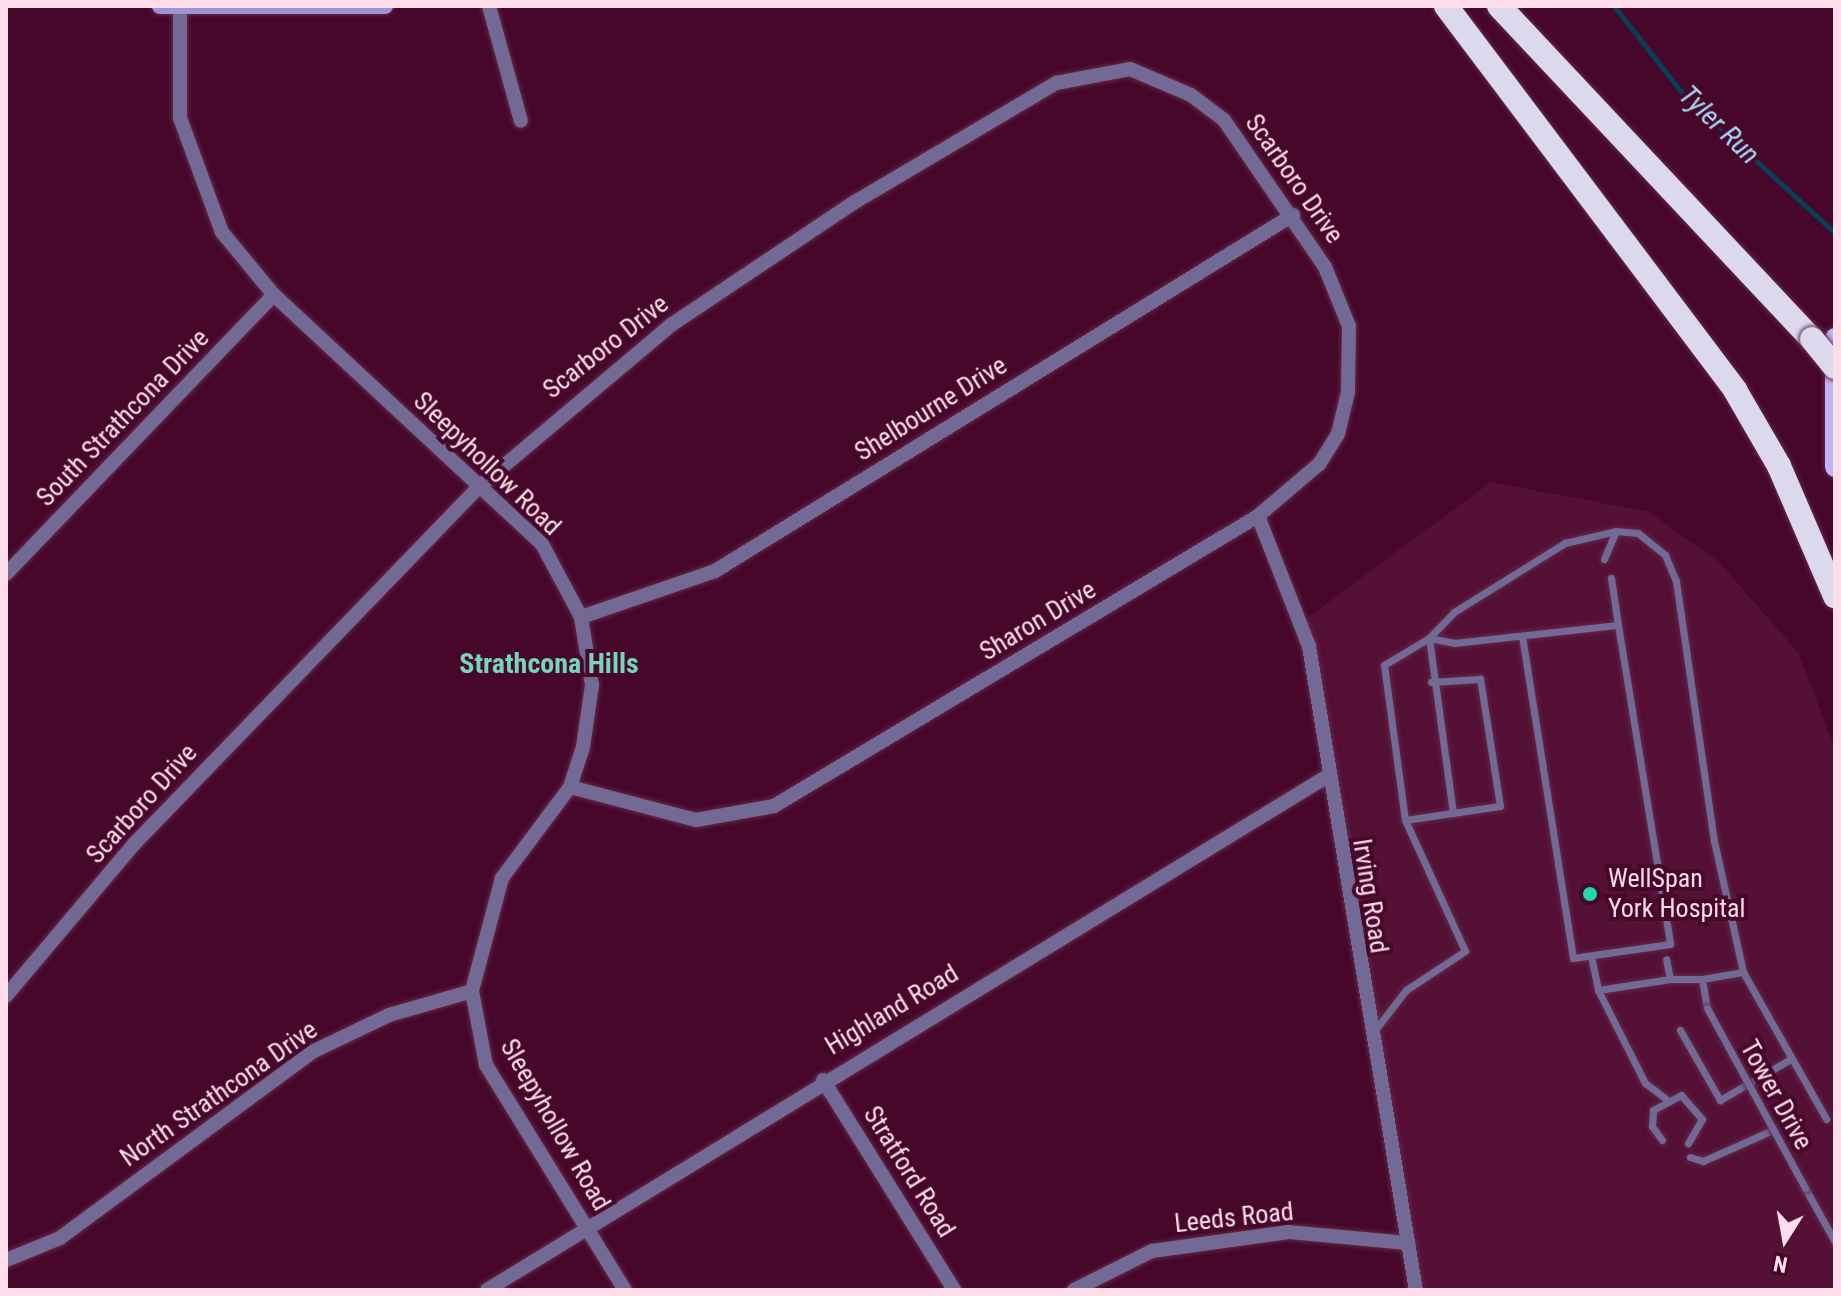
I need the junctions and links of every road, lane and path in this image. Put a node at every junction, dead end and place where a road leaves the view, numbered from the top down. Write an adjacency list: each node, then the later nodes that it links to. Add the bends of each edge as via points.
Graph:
1 (160, 6): 6 (street)
2 (385, 6): 6 (street)
3 (489, 6): 7 (street)
4 (1446, 6): 20 (highway, via 1735,390 1779,466)
5 (1499, 6): 11 (highway)
6 (180, 7): 10 (street, Sleepyhollow Road, via 180,118 196,171 222,232)
7 (521, 121)
8 (1293, 215): 9 (street, Scarboro Drive); 14 (street, Scarboro Drive, via 1251,150 1191,95 1130,69 1092,71 1056,83 855,202 671,325); 21 (street, Shelbourne Drive, via 715,571)
9 (1325, 267): 15 (street, Sharon Drive, via 1349,326 1338,434 1319,464)
10 (274, 295): 14 (street, Sleepyhollow Road); 18 (street, South Strathcona Drive)
11 (1823, 338): 12 (highway, bridge); 13 (main road)
12 (1835, 367)
13 (1835, 467)
14 (480, 486): 21 (street, Sleepyhollow Road, via 542,544); 37 (street, Scarboro Drive, via 135,843)
15 (1258, 516): 26 (street, Irving Road, via 1309,646); 27 (street, Sharon Drive, via 774,806 696,820)
16 (1616, 531): 17 (lane); 24 (lane, via 1565,543 1454,612); 32 (lane, via 1638,533 1665,555 1676,581 1714,841)
17 (1604, 559)
18 (6, 574)
19 (1611, 578): 22 (lane)
20 (1835, 596)
21 (581, 617): 27 (street, Sleepyhollow Road, via 592,685)
22 (1618, 625): 23 (lane); 23 (lane, via 1670,944 1573,958)
23 (1522, 637): 24 (lane)
24 (1429, 638): 25 (lane); 29 (lane, via 1384,665)
25 (1431, 682): 28 (lane); 28 (lane, via 1480,679 1500,806)
26 (1326, 777): 39 (street, Irving Road); 41 (street, Highland Road)
27 (570, 787): 36 (street, Sleepyhollow Road, via 502,878)
28 (1453, 813): 29 (lane)
29 (1405, 820): 39 (lane, via 1465,951 1406,990)
30 (1666, 959): 33 (lane)
31 (1592, 961): 35 (lane)
32 (1743, 972): 34 (lane); 40 (lane)
33 (1670, 979): 34 (lane); 35 (lane)
34 (1702, 979): 44 (lane, Tower Drive, bridge, via 1707,1008)
35 (1598, 990): 42 (lane, via 1645,1083)
36 (472, 991): 48 (street, Sleepyhollow Road, via 486,1065); 51 (street, North Strathcona Drive, via 389,1015 314,1051 60,1238)
37 (6, 996)
38 (1680, 1030): 40 (lane, via 1720,1100)
39 (1369, 1038): 50 (street, Irving Road)
40 (1789, 1060): 43 (lane)
41 (823, 1080): 48 (street, Highland Road); 54 (street, Stratford Road)
42 (1665, 1098): 45 (lane, via 1651,1118); 46 (lane, via 1681,1095 1700,1111 1701,1127)
43 (1826, 1119)
44 (1773, 1130): 47 (lane, via 1703,1161); 49 (lane, Tower Drive, bridge)
45 (1662, 1140)
46 (1688, 1143)
47 (1690, 1157)
48 (585, 1226): 52 (street, Highland Road); 53 (street, Sleepyhollow Road)
49 (1835, 1242)
50 (1408, 1243): 55 (street, Leeds Road, via 1289,1232 1152,1251); 56 (street, Irving Road)
51 (6, 1260)
52 (487, 1290)
53 (625, 1290)
54 (954, 1290)
55 (1074, 1290)
56 (1416, 1290)

